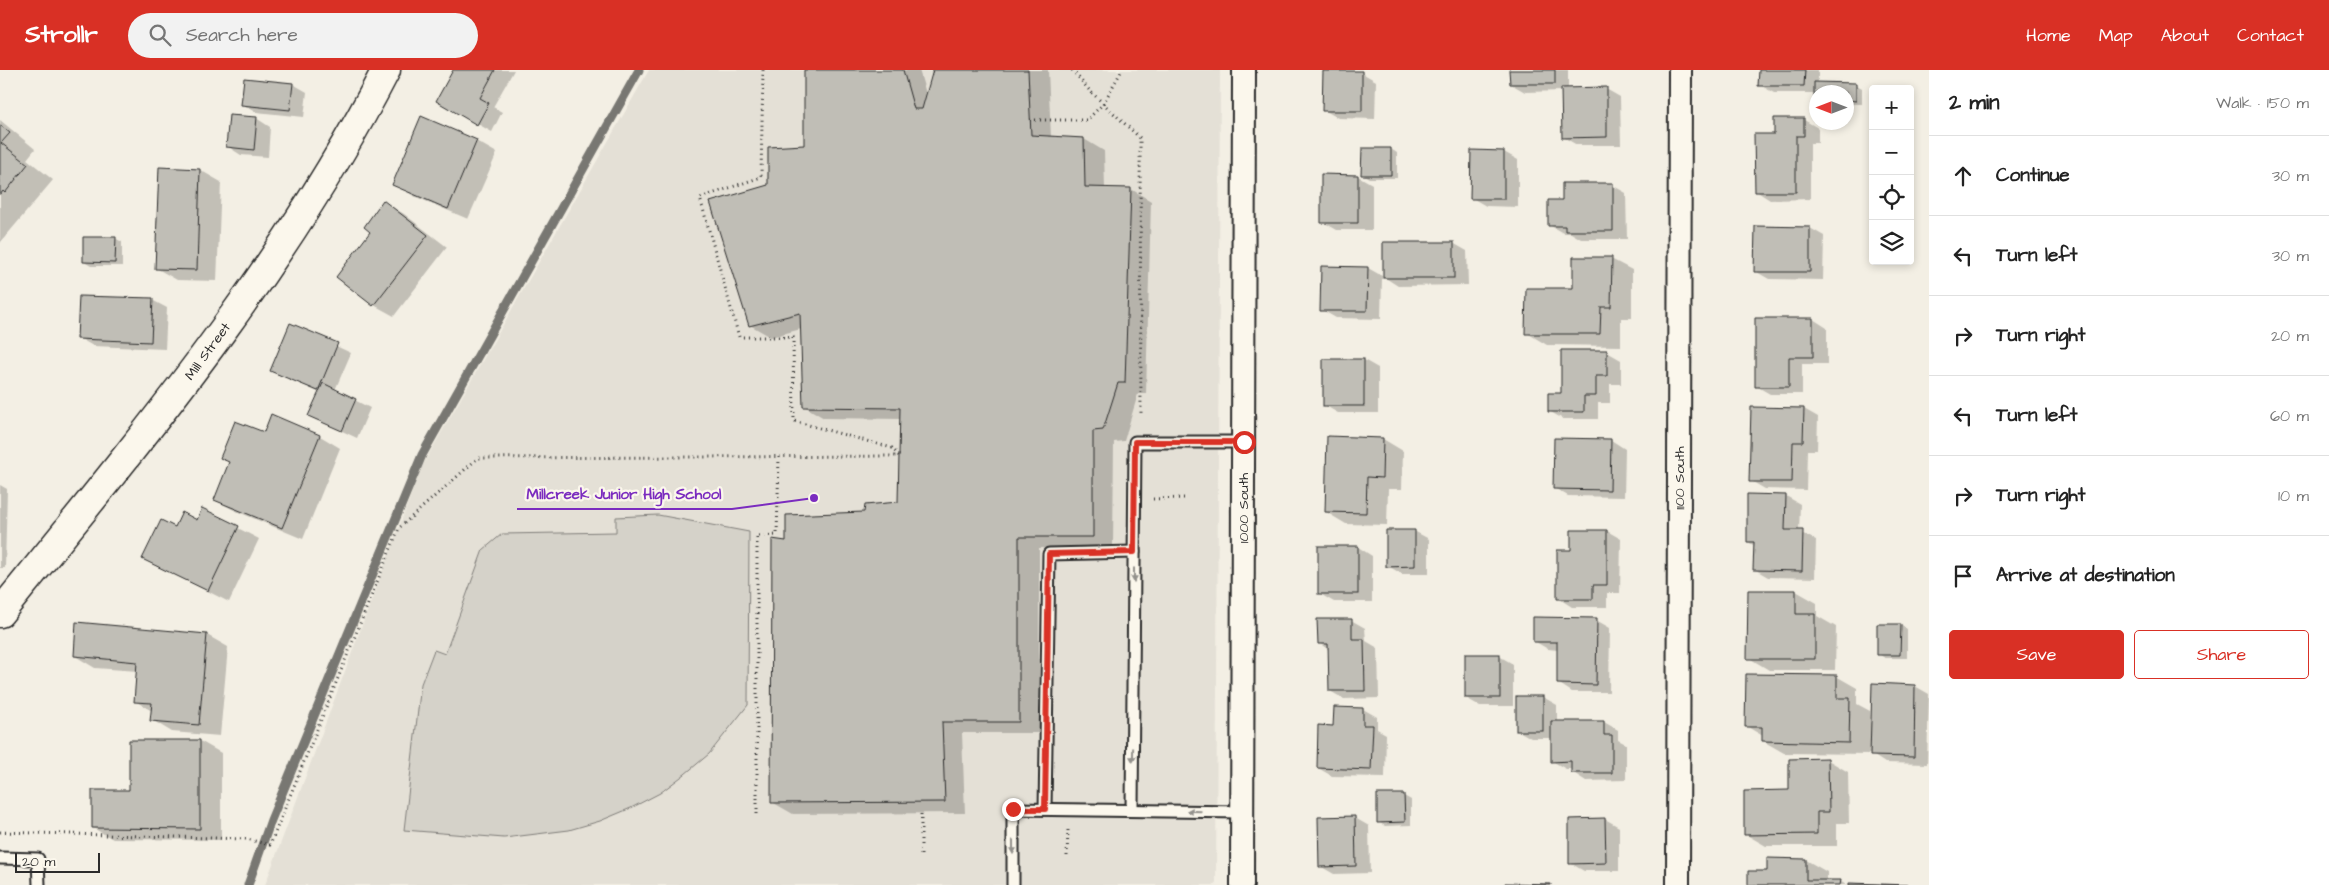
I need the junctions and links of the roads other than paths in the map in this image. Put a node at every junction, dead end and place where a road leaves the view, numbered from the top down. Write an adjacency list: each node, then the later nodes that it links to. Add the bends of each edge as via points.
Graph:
1 (386, 70): 6 (street, Mill Street, via 334,164 248,296 155,422)
2 (1244, 70): 4 (street, 1000 South)
3 (1680, 70): 14 (street, 1100 South)
4 (1244, 442): 5 (lane, via 1135,442); 9 (street, 1000 South)
5 (1134, 552): 7 (lane, via 1049,554); 8 (lane, one-way to 8)
6 (0, 613)
7 (1045, 809): 8 (lane); 12 (lane, one-way to 12, via 1013,809)
8 (1132, 810): 9 (lane, one-way to 8)
9 (1242, 812): 13 (street, 1000 South)
10 (0, 858): 11 (lane, via 38,859)
11 (38, 885)
12 (1013, 885)
13 (1242, 885)
14 (1678, 885)

